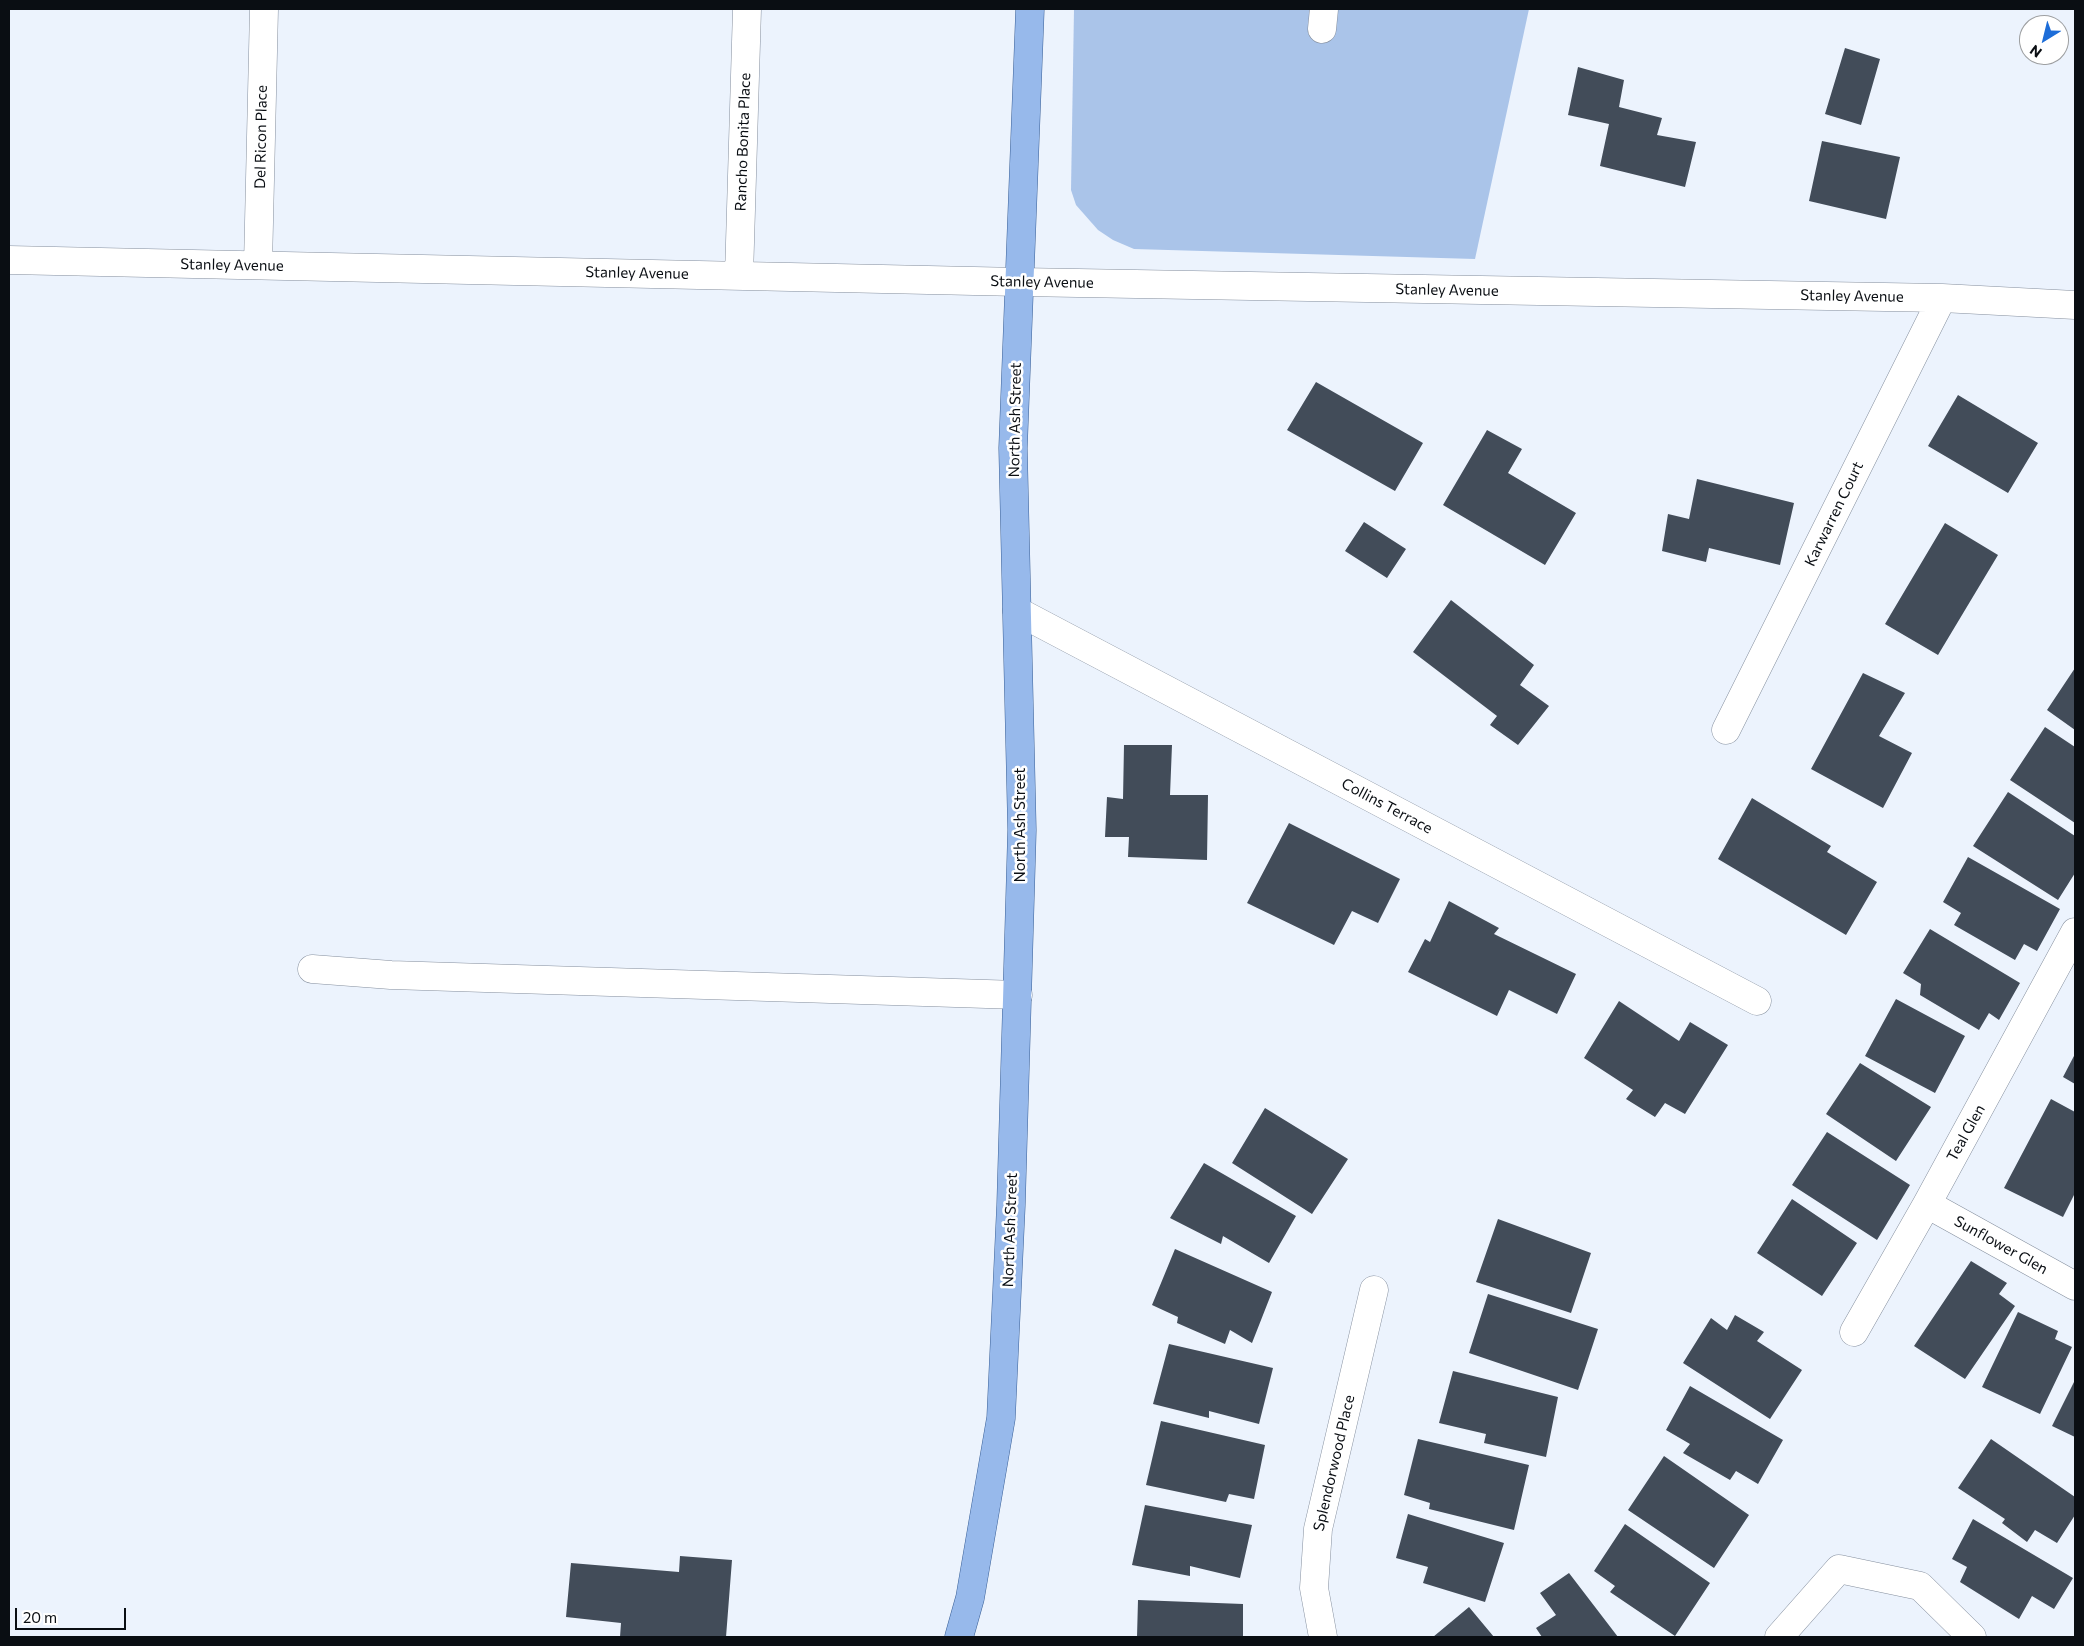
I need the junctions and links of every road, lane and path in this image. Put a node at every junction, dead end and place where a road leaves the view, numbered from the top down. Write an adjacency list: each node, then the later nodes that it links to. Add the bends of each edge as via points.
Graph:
1 (264, 9): 5 (street, Del Ricon Place)
2 (747, 9): 6 (street, Rancho Bonita Place)
3 (1030, 9): 7 (main road, North Ash Street)
4 (9, 260): 5 (street, Stanley Avenue)
5 (258, 265): 6 (street, Stanley Avenue)
6 (739, 276): 7 (street, Stanley Avenue)
7 (1020, 282): 8 (street, Stanley Avenue); 10 (main road, North Ash Street, via 1013,448)
8 (1942, 298): 9 (street, Stanley Avenue); 11 (street, Karwarren Court)
9 (2075, 306)
10 (1017, 611): 14 (main road, North Ash Street, via 1022,830); 15 (street, Collins Terrace)
11 (1726, 730)
12 (2075, 932): 16 (street, Teal Glen)
13 (312, 969): 14 (street, via 401,975)
14 (1018, 995): 20 (main road, North Ash Street, via 1001,1418 970,1598)
15 (1757, 1001)
16 (1927, 1204): 17 (street, Sunflower Glen); 19 (street, Teal Glen)
17 (2075, 1286)
18 (1374, 1290): 21 (street, Splendorwood Place, via 1318,1529 1314,1588)
19 (1854, 1332)
20 (959, 1637)
21 (1323, 1637)
22 (1779, 1637): 23 (street, via 1839,1569 1920,1586)
23 (1972, 1637)

